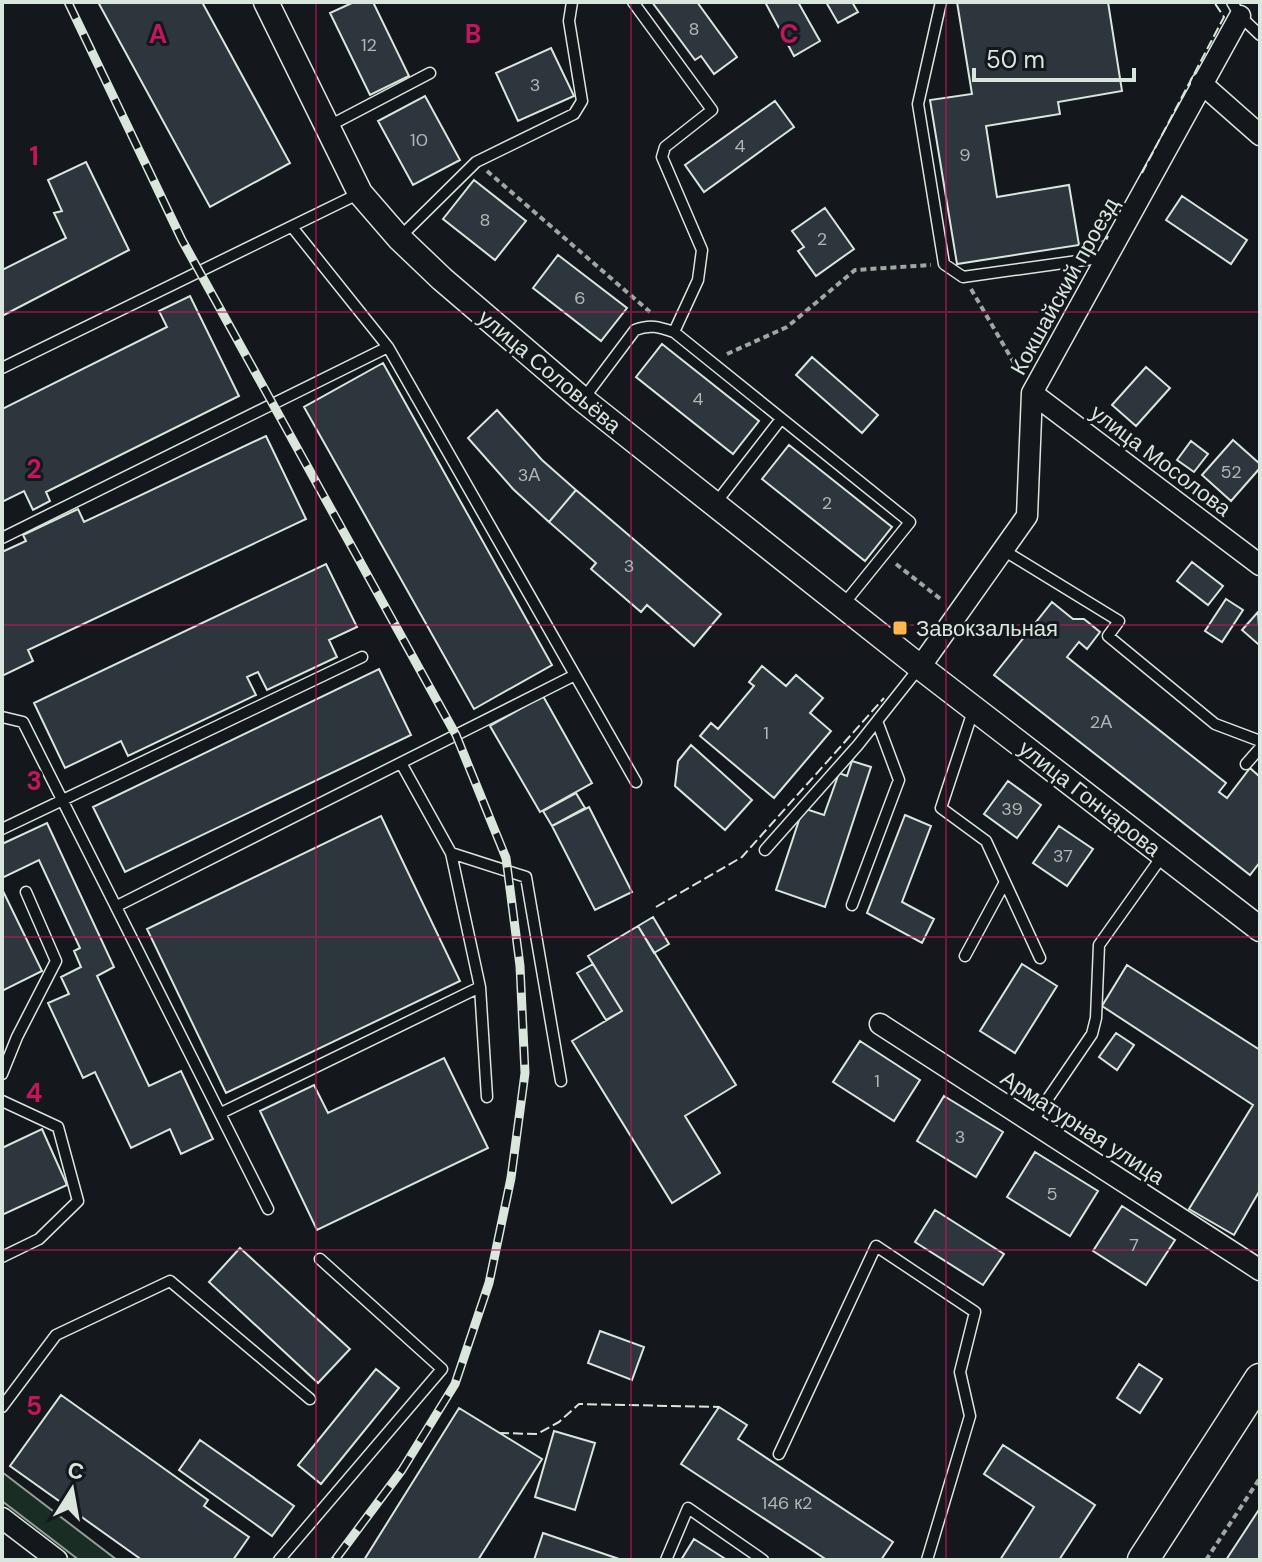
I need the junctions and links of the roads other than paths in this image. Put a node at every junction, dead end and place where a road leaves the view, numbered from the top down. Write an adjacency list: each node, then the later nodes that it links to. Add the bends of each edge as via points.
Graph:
1 (266, 2): 9 (street, улица Соловьёва)
2 (572, 2): 13 (lane, via 569,21 582,101 574,114 476,162)
3 (633, 2): 15 (lane, via 712,110 665,147 662,157 702,250 698,280)
4 (941, 2): 14 (lane, via 918,104 944,264 963,277)
5 (1236, 9): 6 (lane); 8 (street, Кокшайский проезд)
6 (1260, 35)
7 (430, 73): 9 (lane)
8 (1201, 83): 10 (street); 14 (street, Кокшайский проезд)
9 (327, 126): 11 (street, улица Соловьёва)
10 (1260, 135)
11 (360, 193): 12 (lane); 13 (street, улица Соловьёва)
12 (292, 227): 16 (lane); 17 (lane)
13 (399, 238): 19 (street, улица Соловьёва)
14 (1108, 256): 18 (street, Кокшайский проезд)
15 (674, 332): 19 (lane, via 645,326 635,330); 20 (lane)
16 (388, 347): 22 (lane); 28 (lane)
17 (2, 368)
18 (1032, 393): 23 (street, Кокшайский проезд, via 1027,516); 24 (street, улица Мосолова)
19 (582, 399): 21 (street, улица Соловьёва)
20 (781, 419): 21 (lane); 25 (lane, via 910,522)
21 (715, 504): 25 (street, улица Соловьёва)
22 (2, 538)
23 (1003, 550): 27 (street, Кокшайский проезд); 32 (lane, via 1119,621 1108,636 1215,724)
24 (1260, 565)
25 (843, 606): 27 (street, улица Соловьёва)
26 (362, 657): 37 (lane)
27 (920, 667): 29 (street, улица Гончарова); 31 (lane)
28 (575, 675): 34 (lane); 36 (lane)
29 (974, 709): 41 (street, улица Гончарова); 42 (lane, via 941,808 986,841)
30 (2, 717): 37 (lane, via 23,722)
31 (877, 721): 39 (lane); 44 (lane, via 899,780)
32 (1260, 741)
33 (1260, 748): 35 (lane)
34 (401, 763): 40 (lane); 45 (lane)
35 (1246, 764)
36 (636, 782)
37 (63, 800): 38 (lane); 45 (lane)
38 (2, 829)
39 (765, 850)
40 (451, 853): 49 (lane); 52 (lane, via 526,877)
41 (1163, 855): 46 (street, улица Гончарова); 56 (lane, via 1099,945 1092,1034)
42 (1005, 882): 47 (lane); 48 (lane)
43 (26, 892): 51 (lane, via 56,961)
44 (852, 905)
45 (117, 906): 55 (lane)
46 (1260, 929)
47 (965, 956)
48 (1040, 958)
49 (480, 987): 53 (lane); 55 (lane)
50 (880, 1024): 56 (street, Арматурная улица)
51 (2, 1074)
52 (561, 1081)
53 (487, 1097)
54 (2, 1101): 58 (lane, via 58,1127 78,1201 39,1239)
55 (221, 1113): 57 (lane)
56 (1032, 1122): 60 (street, Арматурная улица)
57 (268, 1209)
58 (2, 1257)
59 (320, 1259): 67 (lane, via 442,1369)
60 (1260, 1270)
61 (1256, 1396): 71 (main road)
62 (310, 1399): 63 (lane, via 170,1281 56,1335)
63 (2, 1407)
64 (779, 1454): 70 (lane, via 876,1246 975,1312 960,1372 970,1416)
65 (2, 1518): 66 (street)
66 (57, 1560)
67 (279, 1560)
68 (666, 1560): 69 (lane, via 688,1508)
69 (763, 1560)
70 (927, 1560)
71 (1143, 1560)

